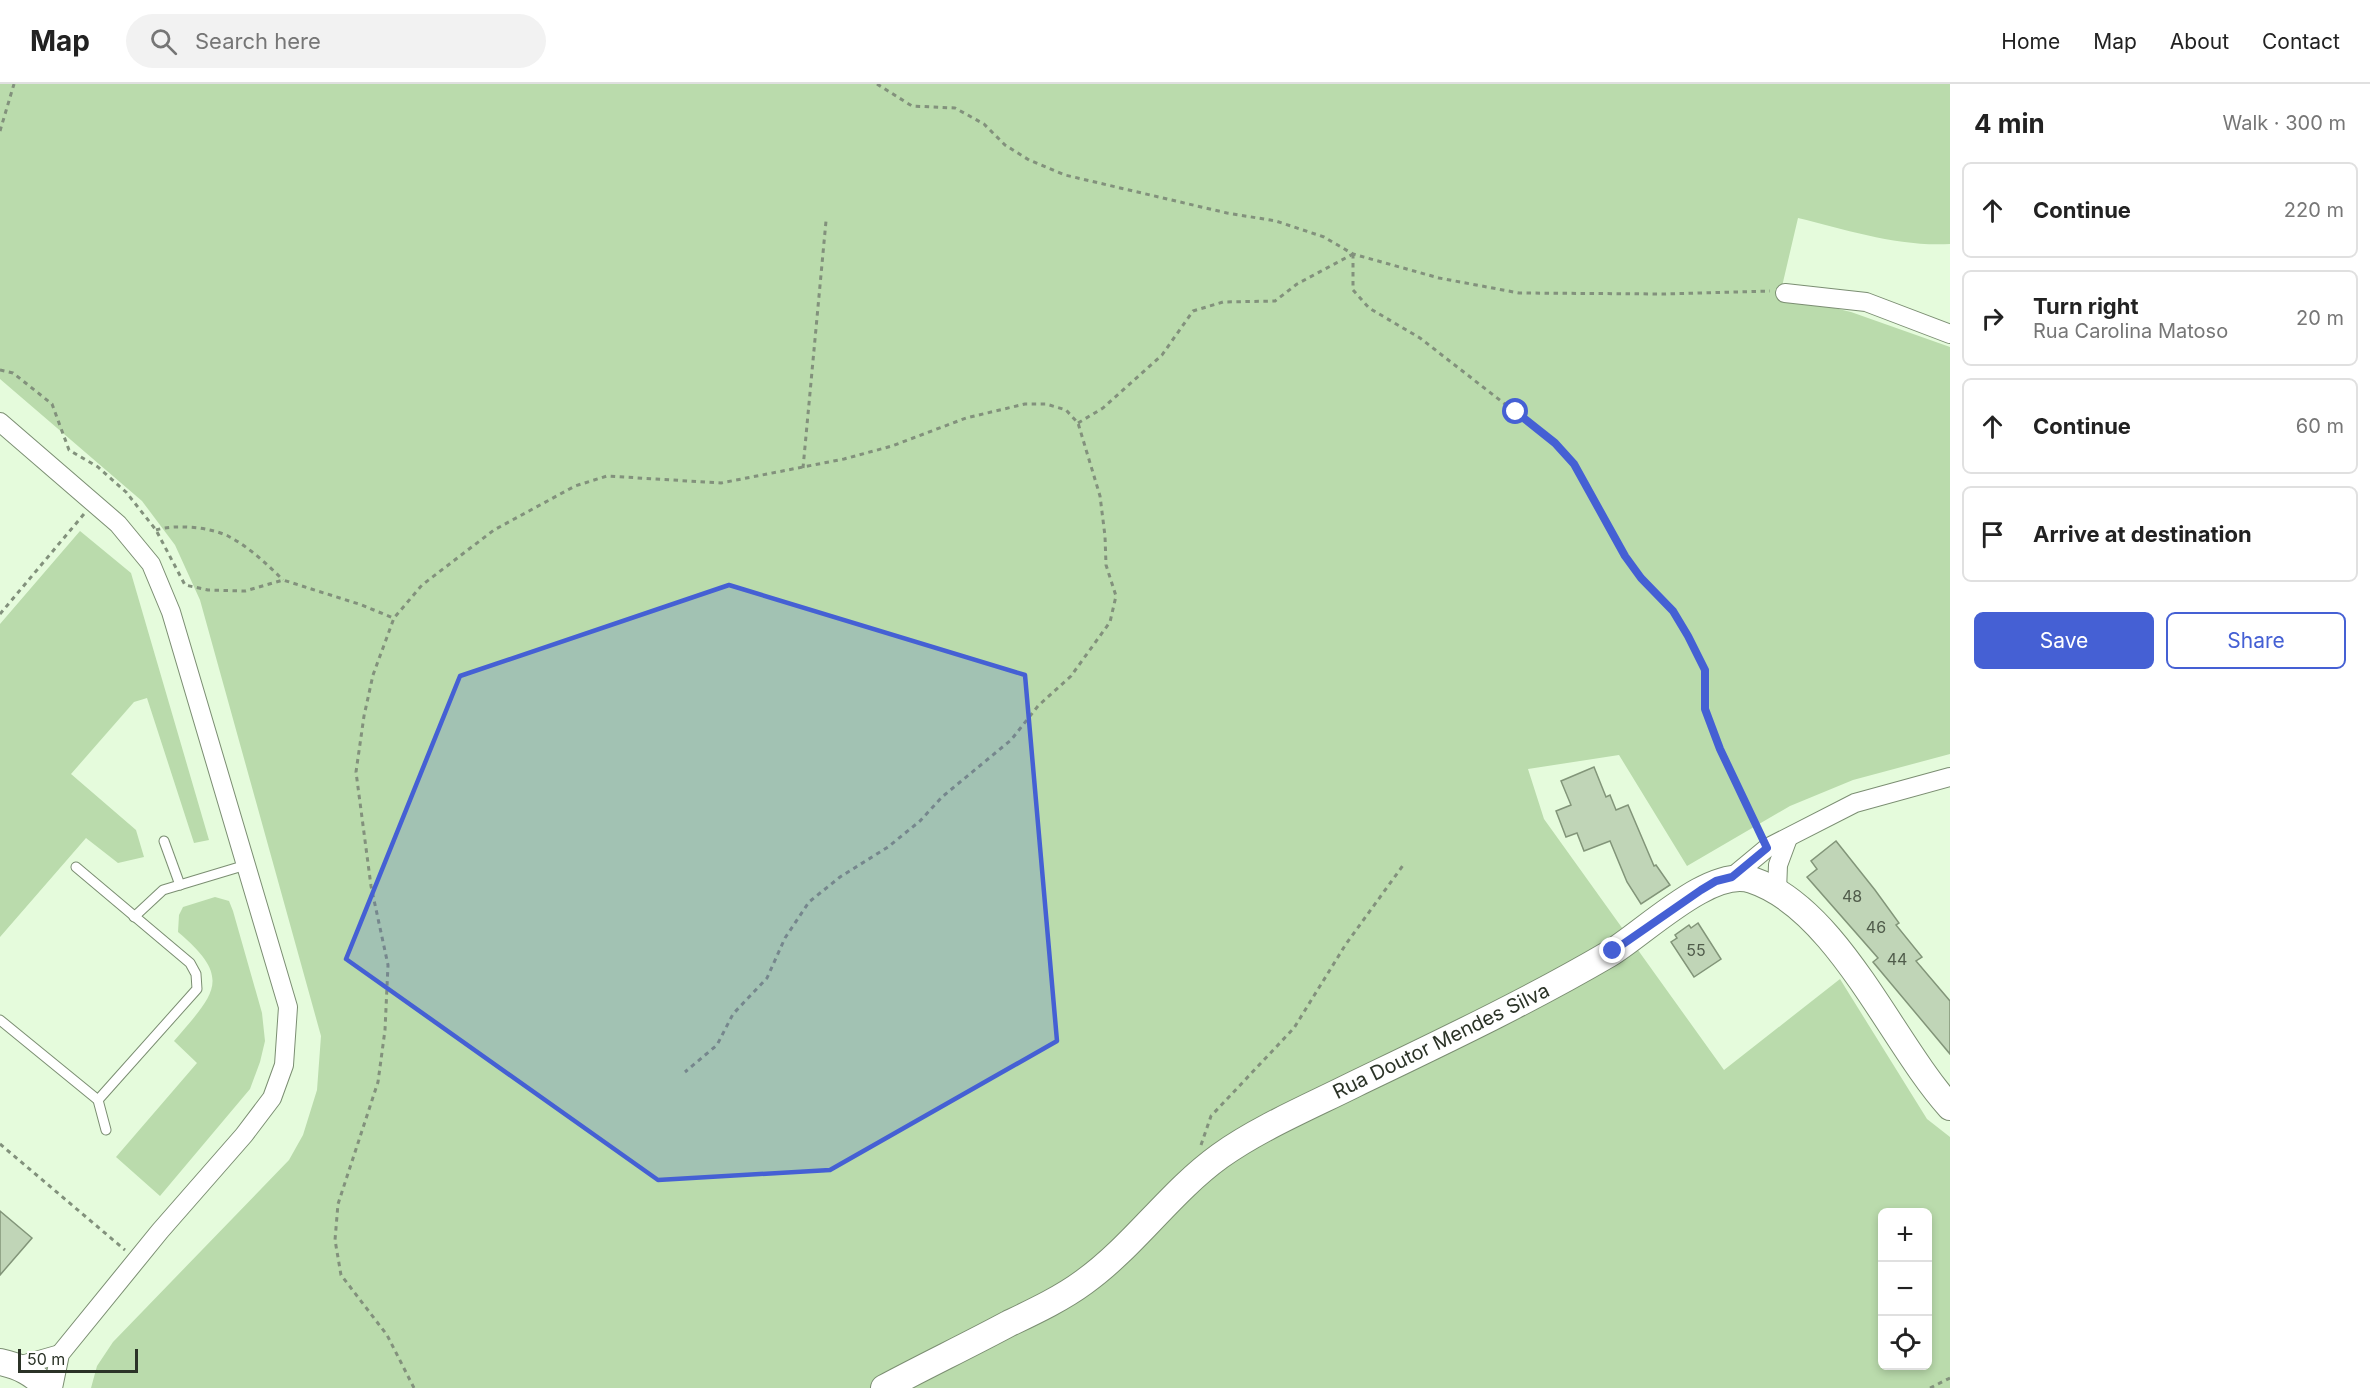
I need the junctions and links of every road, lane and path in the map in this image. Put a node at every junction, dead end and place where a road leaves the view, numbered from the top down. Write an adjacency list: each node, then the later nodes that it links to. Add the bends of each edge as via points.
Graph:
1 (14, 84): 3 (path)
2 (877, 84): 5 (path, via 912,105 955,108 984,124 1005,146 1065,176 1276,221 1324,237)
3 (0, 131)
4 (826, 221): 11 (path)
5 (1353, 254): 6 (path, via 1439,278 1519,293); 10 (path, via 1297,284 1275,301 1223,302 1193,311 1162,355 1103,408); 20 (path, via 1353,290 1369,308 1419,338 1555,443 1574,464 1625,556 1673,611 1705,670 1705,709)
6 (1785, 293): 7 (street, via 1866,302)
7 (1950, 334)
8 (0, 370): 13 (path, via 13,373 52,404 69,450 98,467 126,492)
9 (0, 422): 12 (street)
10 (1078, 423): 11 (path, via 1066,410 1046,404 1025,404 966,418 892,446); 29 (path, via 1100,496 1106,565 1116,596 1110,622 1071,676 1038,706 1011,740 942,797 920,821 809,902 785,938 767,978 733,1014 717,1045)
11 (803, 468): 16 (path, via 721,483 607,476 575,486 494,530 422,585)
12 (93, 503): 15 (path); 22 (street, via 118,524 151,564 167,602)
13 (156, 530): 14 (path, via 170,526 197,528 228,536); 14 (path, via 186,585 245,591)
14 (283, 580): 16 (path)
15 (0, 614)
16 (394, 618): 41 (path, via 373,675 356,772 371,886 388,964 385,1030 378,1082 338,1204 335,1239 341,1275 387,1335)
17 (1950, 777): 18 (street, via 1855,803)
18 (1788, 838): 20 (street); 26 (street, via 1778,865)
19 (164, 841): 25 (lane)
20 (1767, 848): 24 (street)
21 (1404, 864): 34 (path, via 1346,944 1294,1028 1211,1116 1199,1149)
22 (246, 865): 25 (lane); 35 (street, via 288,1007 284,1065 272,1098)
23 (76, 867): 27 (lane)
24 (1732, 877): 26 (street, via 1749,879); 34 (street, Rua Doutor Mendes Silva, via 1701,890 1613,951 1548,989 1286,1118 1221,1155)
25 (180, 885): 27 (lane, via 163,890)
26 (1777, 891): 31 (street, via 1831,941)
27 (134, 916): 30 (lane, via 190,963 197,989)
28 (0, 1020): 30 (lane)
29 (685, 1072)
30 (98, 1100): 32 (lane)
31 (1950, 1107)
32 (106, 1130)
33 (0, 1144): 35 (path)
34 (1202, 1171): 42 (street, Rua Doutor Mendes Silva, via 1084,1282 1038,1310)
35 (137, 1260): 36 (street)
36 (60, 1354): 37 (street); 40 (street)
37 (9, 1364): 39 (street, via 38,1378)
38 (1950, 1378): 43 (path)
39 (47, 1388)
40 (53, 1388)
41 (414, 1388)
42 (884, 1388)
43 (1930, 1388)

